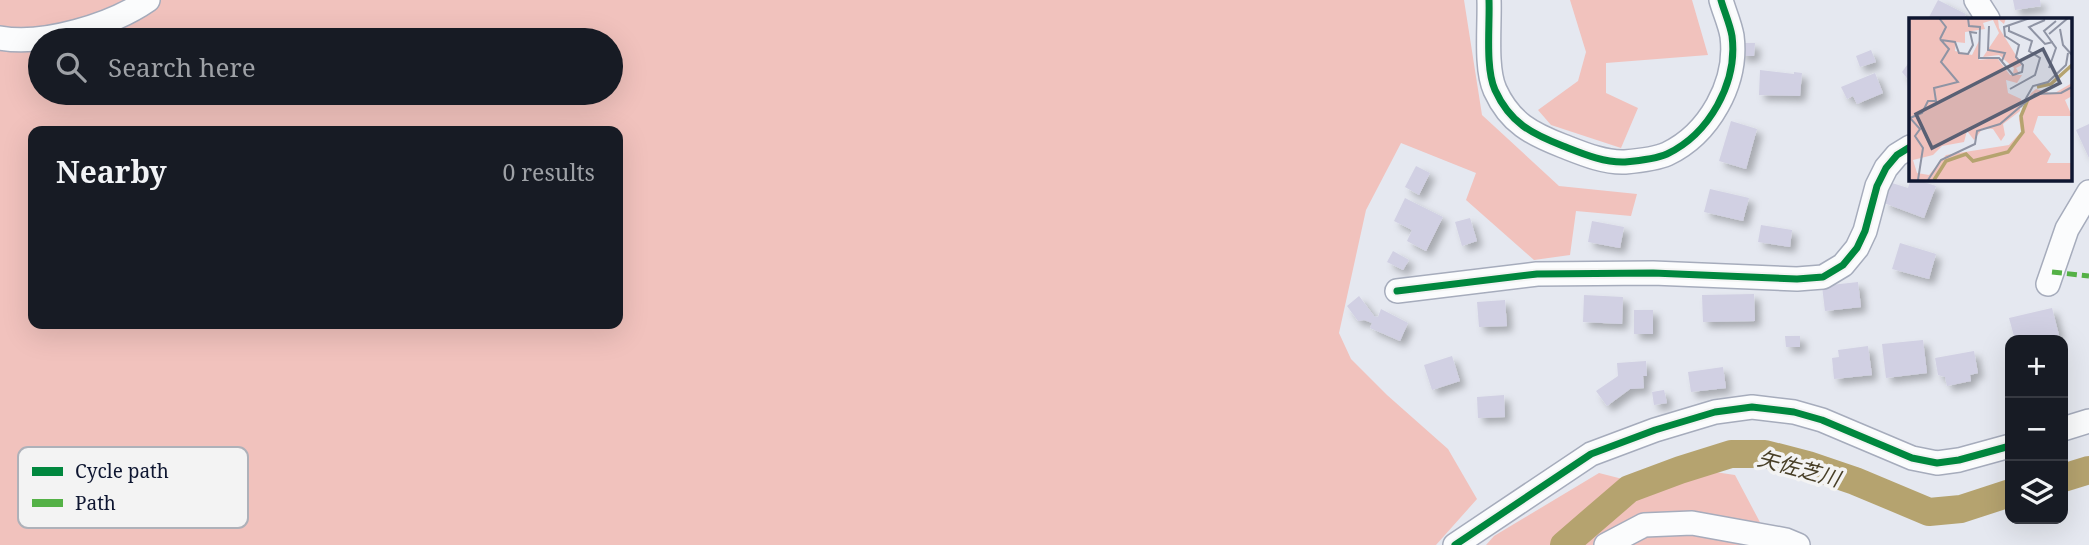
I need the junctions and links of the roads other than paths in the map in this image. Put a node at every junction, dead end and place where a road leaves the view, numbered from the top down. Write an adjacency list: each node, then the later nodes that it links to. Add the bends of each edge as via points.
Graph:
1 (148, 0): 6 (street)
2 (1489, 0): 3 (street, via 1494,88 1509,114 1533,134 1583,154 1623,162 1664,156 1710,119 1732,67 1732,35)
3 (1721, 0)
4 (1976, 0): 5 (street)
5 (1988, 18)
6 (84, 28)
7 (0, 38): 8 (street)
8 (28, 39)
9 (1909, 147): 12 (street, via 1886,167 1857,248 1843,265 1823,277 1536,274)
10 (2089, 192): 11 (street, via 2067,229)
11 (2048, 284)
12 (1397, 291)
13 (2089, 421): 14 (street)
14 (2068, 427)
15 (2005, 447): 16 (street, via 1937,463 1912,458 1794,412 1752,407 1715,412 1591,454)
16 (1455, 545)
17 (1606, 545): 18 (street, via 1644,524 1692,523)
18 (1798, 545)

